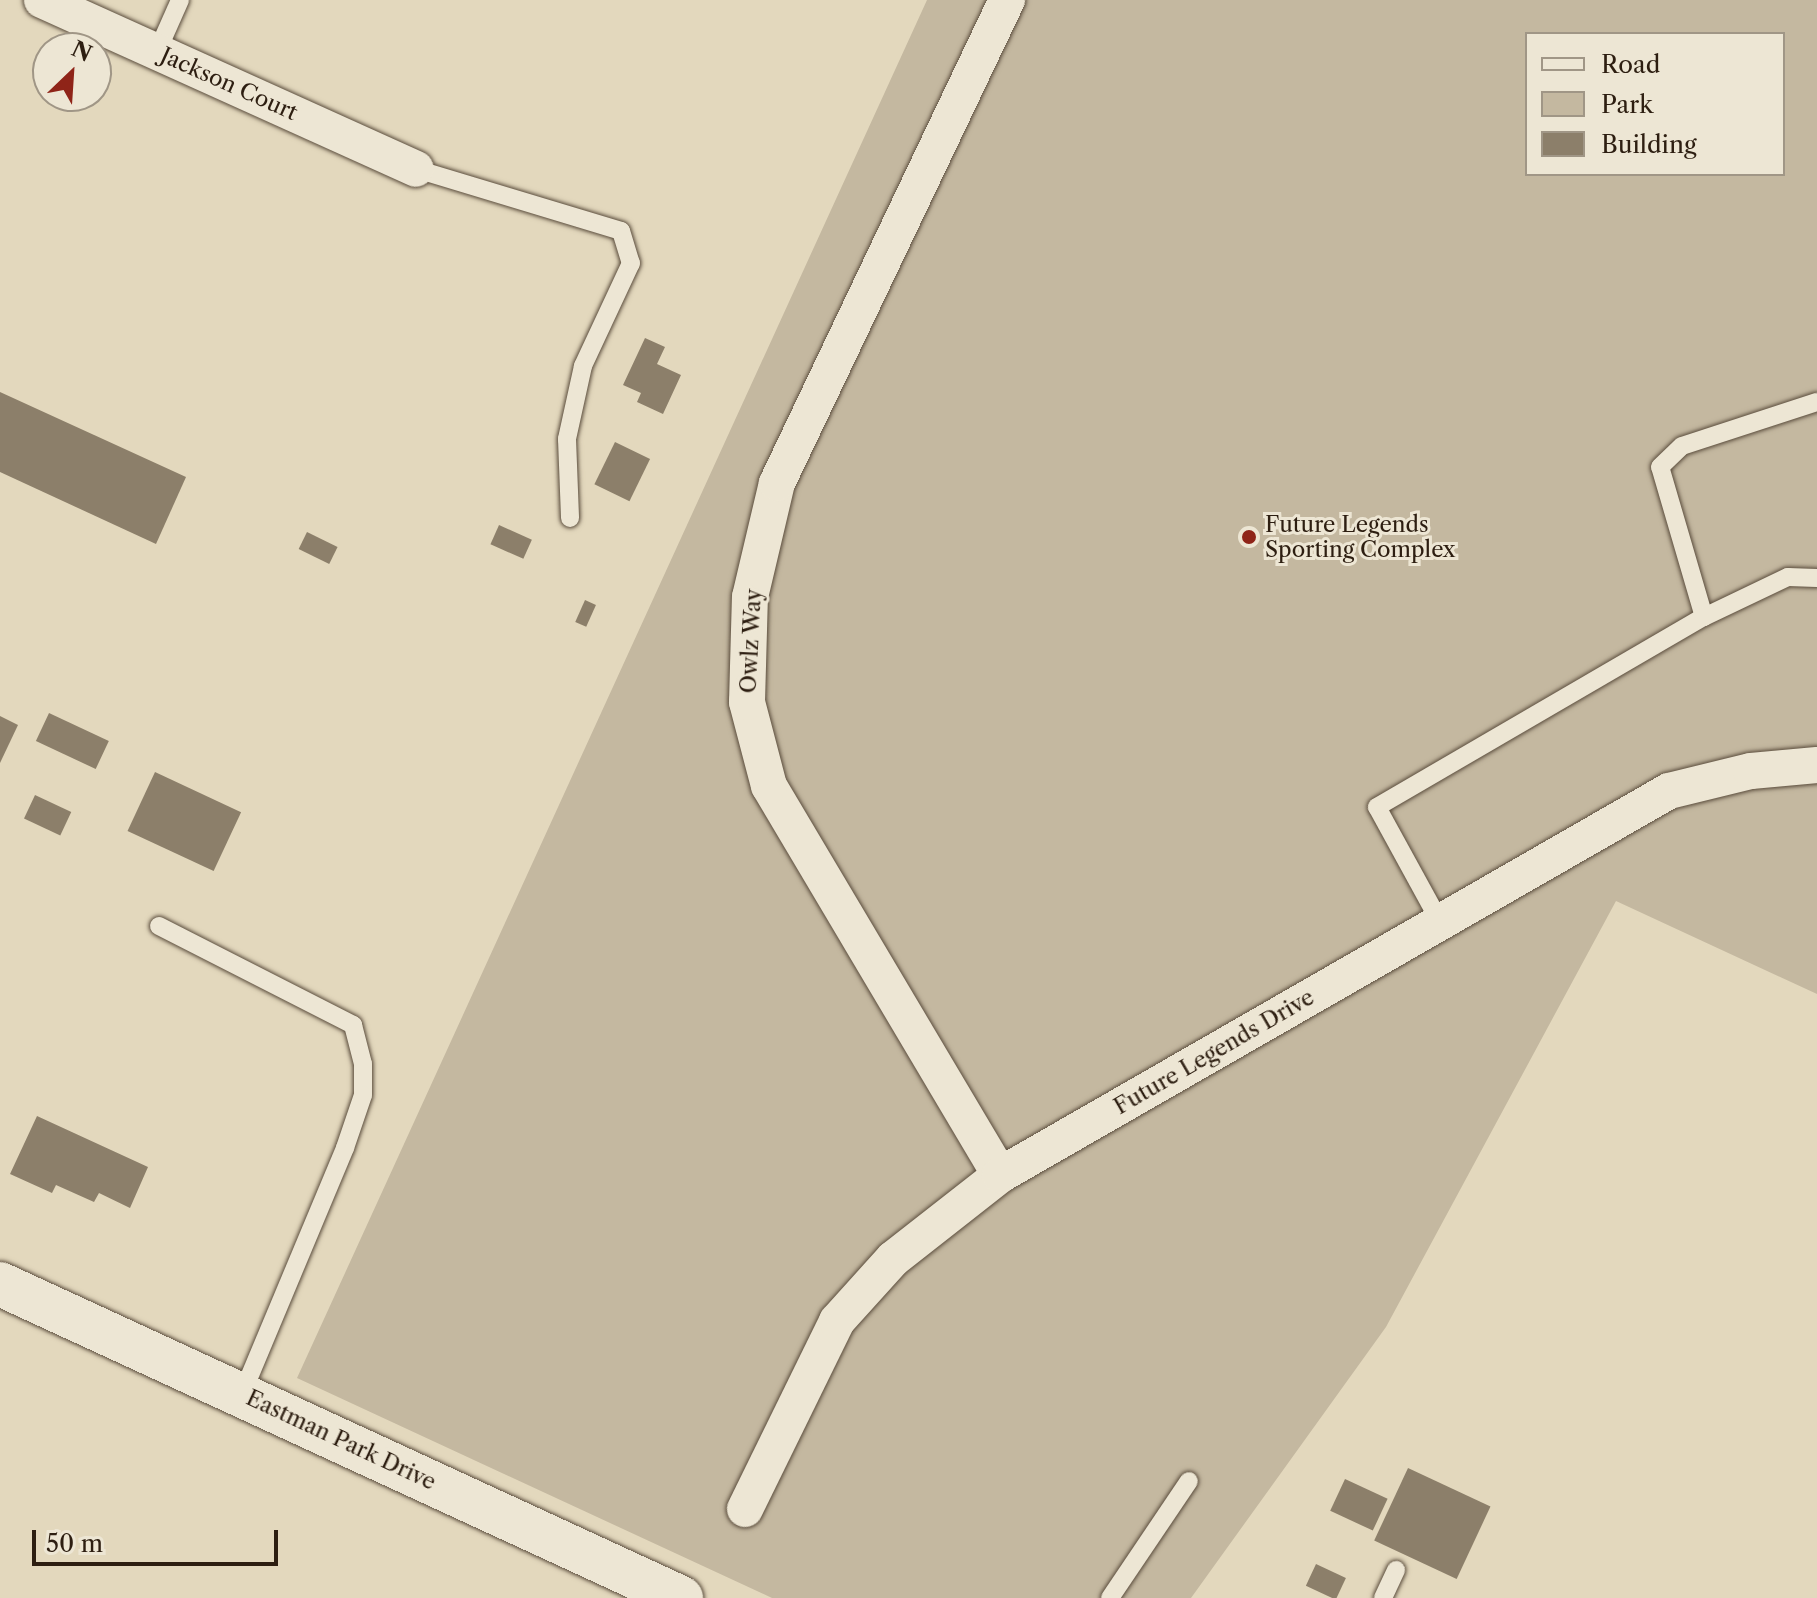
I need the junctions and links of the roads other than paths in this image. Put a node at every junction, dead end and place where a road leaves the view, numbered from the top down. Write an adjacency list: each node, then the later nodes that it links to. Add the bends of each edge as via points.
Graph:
1 (42, 0): 4 (street, Jackson Court)
2 (180, 0): 4 (lane)
3 (1007, 0): 13 (street, Owlz Way, via 777,483 750,597 747,702 769,786)
4 (157, 52): 5 (street, Jackson Court)
5 (416, 169): 7 (lane, via 621,231 631,263 583,366 567,439)
6 (1817, 402): 9 (lane, via 1682,446 1660,467)
7 (570, 518)
8 (1817, 578): 9 (lane, via 1788,577)
9 (1704, 617): 11 (lane, via 1377,807)
10 (1817, 765): 11 (street, Future Legends Drive, via 1751,771 1669,791)
11 (1440, 922): 13 (street, Future Legends Drive)
12 (159, 926): 15 (lane, via 353,1025 363,1064 363,1095 345,1148)
13 (1000, 1175): 17 (street, Future Legends Drive, via 893,1259 837,1321)
14 (0, 1284): 15 (street, Eastman Park Drive)
15 (242, 1394): 19 (street, Eastman Park Drive)
16 (1189, 1481): 20 (lane)
17 (745, 1509)
18 (1396, 1570): 21 (lane)
19 (681, 1598)
20 (1110, 1598)
21 (1383, 1598)

